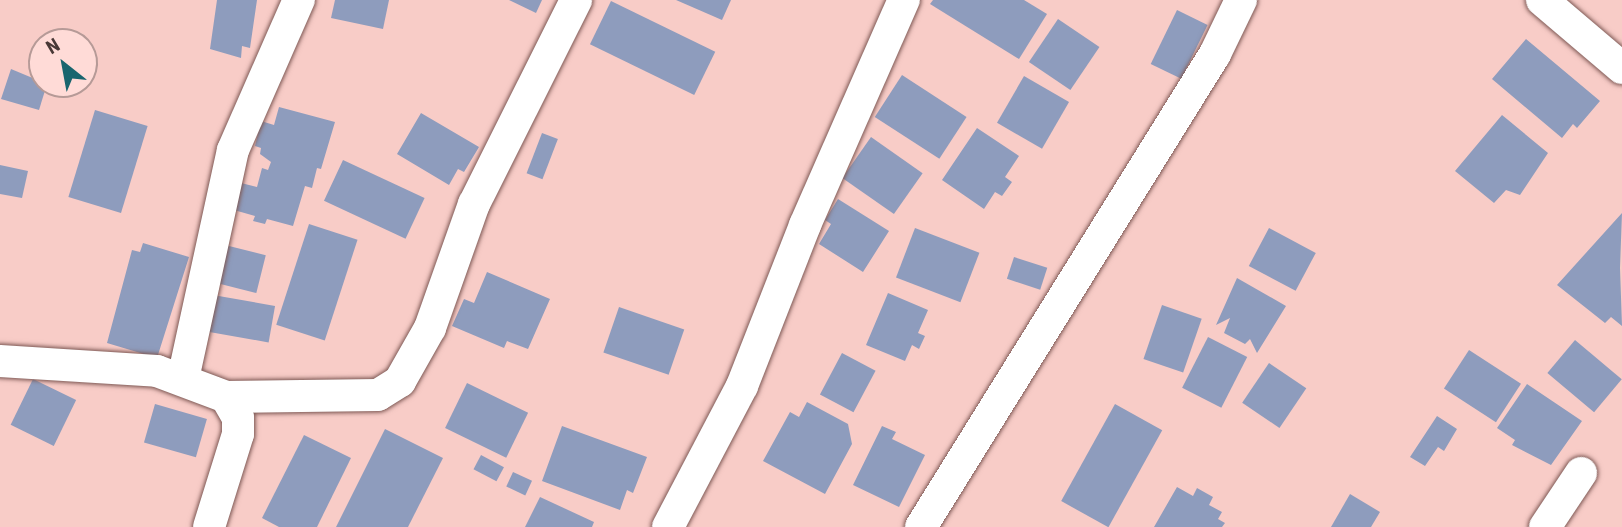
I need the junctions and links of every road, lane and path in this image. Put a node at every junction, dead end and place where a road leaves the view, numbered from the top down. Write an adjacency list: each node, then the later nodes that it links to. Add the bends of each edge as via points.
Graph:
1 (299, 0): 8 (street, via 233,150)
2 (576, 0): 9 (street, via 474,204 430,328 400,381 377,395)
3 (904, 0): 12 (street, via 805,225 742,386)
4 (1241, 0): 13 (street, via 1215,54)
5 (1542, 0): 6 (street)
6 (1622, 68)
7 (0, 361): 8 (street, via 157,371)
8 (183, 379): 9 (street)
9 (226, 397): 11 (street, via 238,418 238,434)
10 (1581, 473): 14 (street)
11 (209, 527)
12 (668, 527)
13 (920, 527)
14 (1545, 527)

